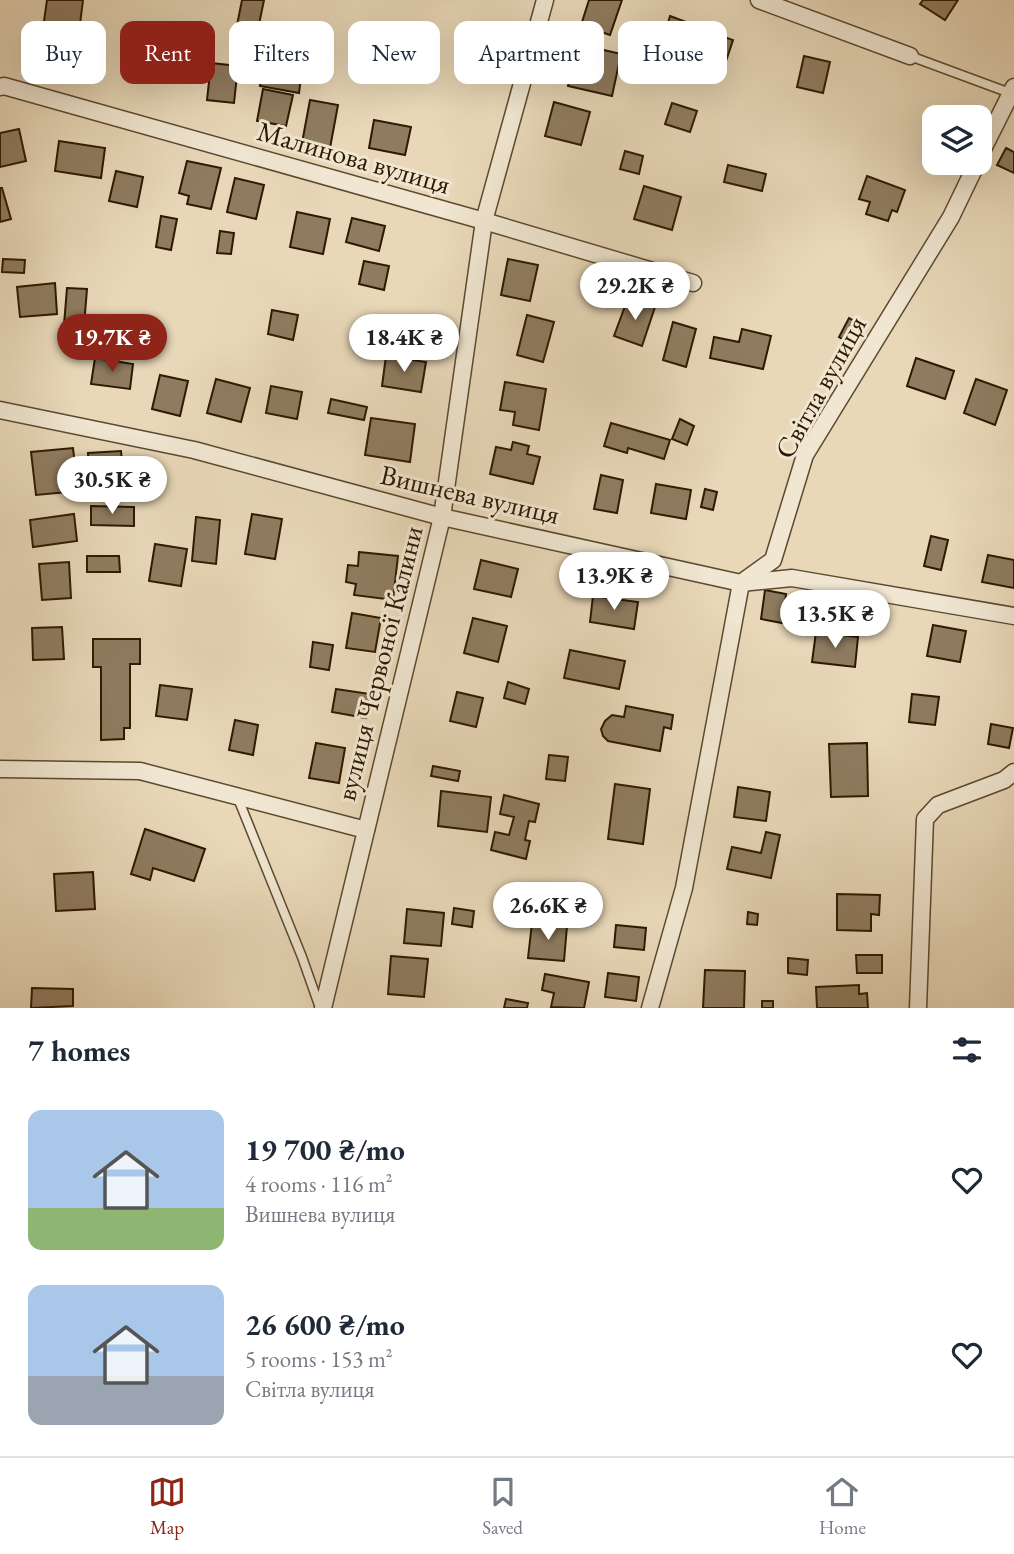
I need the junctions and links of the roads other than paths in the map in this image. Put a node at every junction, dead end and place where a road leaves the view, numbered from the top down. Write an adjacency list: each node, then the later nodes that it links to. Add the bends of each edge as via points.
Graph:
1 (545, 0): 8 (street, вулиця Червоної Калини)
2 (759, 0): 3 (street)
3 (910, 56): 5 (lane)
4 (0, 87): 8 (street, Малинова вулиця)
5 (1012, 90): 6 (street)
6 (992, 131)
7 (970, 175): 12 (street, Світла вулиця, via 951,217 805,455 773,560)
8 (484, 221): 9 (street, Малинова вулиця); 11 (street, вулиця Червоної Калини)
9 (693, 283)
10 (0, 410): 11 (street, Вишнева вулиця, via 194,450)
11 (442, 517): 12 (street, Вишнева вулиця); 17 (street, вулиця Червоної Калини)
12 (741, 583): 13 (street, Вишнева вулиця, via 792,578); 19 (street, via 684,888)
13 (1014, 616)
14 (0, 769): 16 (street, via 140,771)
15 (1014, 772): 20 (street, via 938,805 925,819)
16 (237, 796): 17 (street); 18 (lane)
17 (366, 830): 18 (street, вулиця Червоної Калини)
18 (321, 1008)
19 (650, 1008)
20 (918, 1008)

